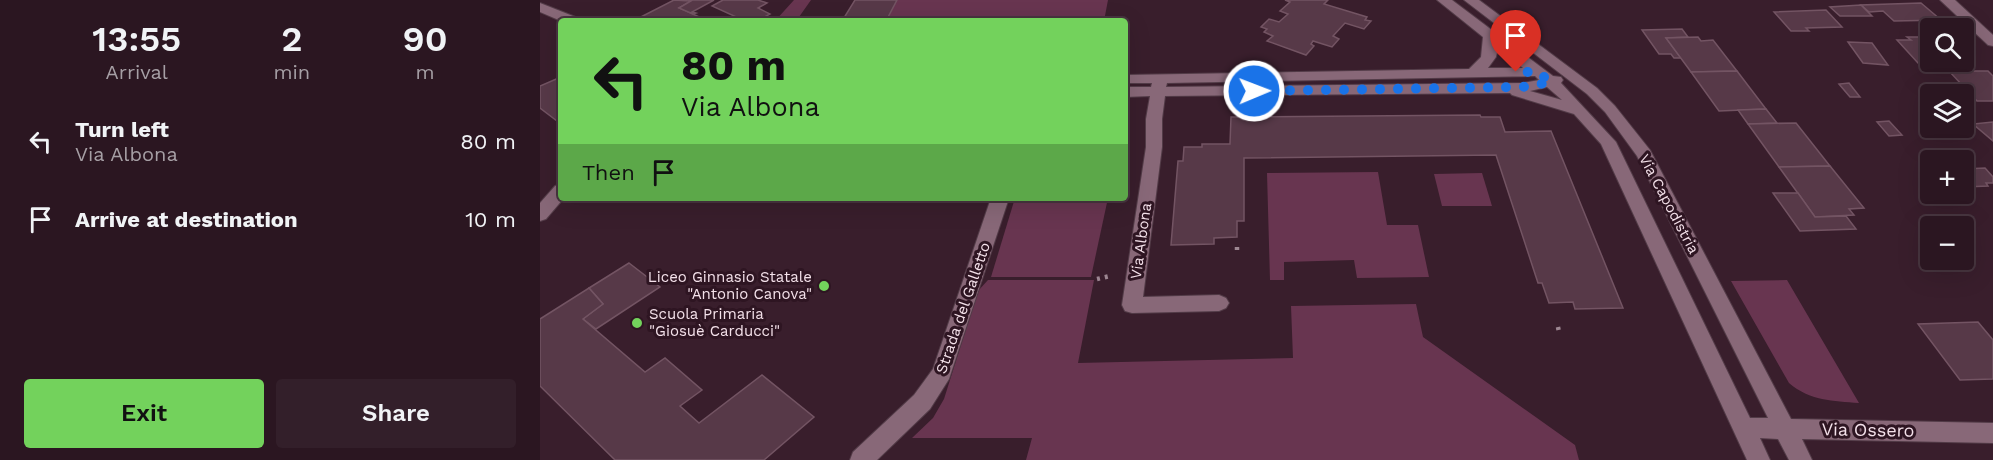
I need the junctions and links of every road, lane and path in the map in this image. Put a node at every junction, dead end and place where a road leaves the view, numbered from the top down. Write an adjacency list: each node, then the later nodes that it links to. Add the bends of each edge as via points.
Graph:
1 (1444, 0): 6 (street, Via Capodistria)
2 (1471, 0): 9 (street, Via Capodistria)
3 (1947, 0): 7 (street)
4 (540, 7): 5 (street)
5 (566, 18)
6 (1490, 36): 8 (street, via 1491,57); 10 (street, Via Capodistria)
7 (1993, 42)
8 (1473, 73): 10 (street); 12 (street)
9 (1568, 74): 10 (street); 21 (street, Via Capodistria, via 1610,109 1644,154)
10 (1544, 77): 13 (street, via 1523,87); 15 (street, Via Capodistria)
11 (1128, 80): 12 (street)
12 (1159, 85): 13 (street); 14 (street); 19 (street, Via Albona, via 1132,305)
13 (1497, 88): 15 (street)
14 (1128, 91)
15 (1582, 112): 20 (street, Via Capodistria, via 1617,158)
16 (558, 194): 18 (street)
17 (999, 201): 23 (street, Strada del Galletto, via 942,373 922,402)
18 (540, 215)
19 (1219, 303)
20 (1744, 428): 21 (street, Via Ossero); 24 (street, Via Capodistria)
21 (1785, 429): 22 (street, Via Ossero); 25 (street, Via Capodistria)
22 (1993, 433)
23 (861, 460)
24 (1759, 460)
25 (1801, 460)

